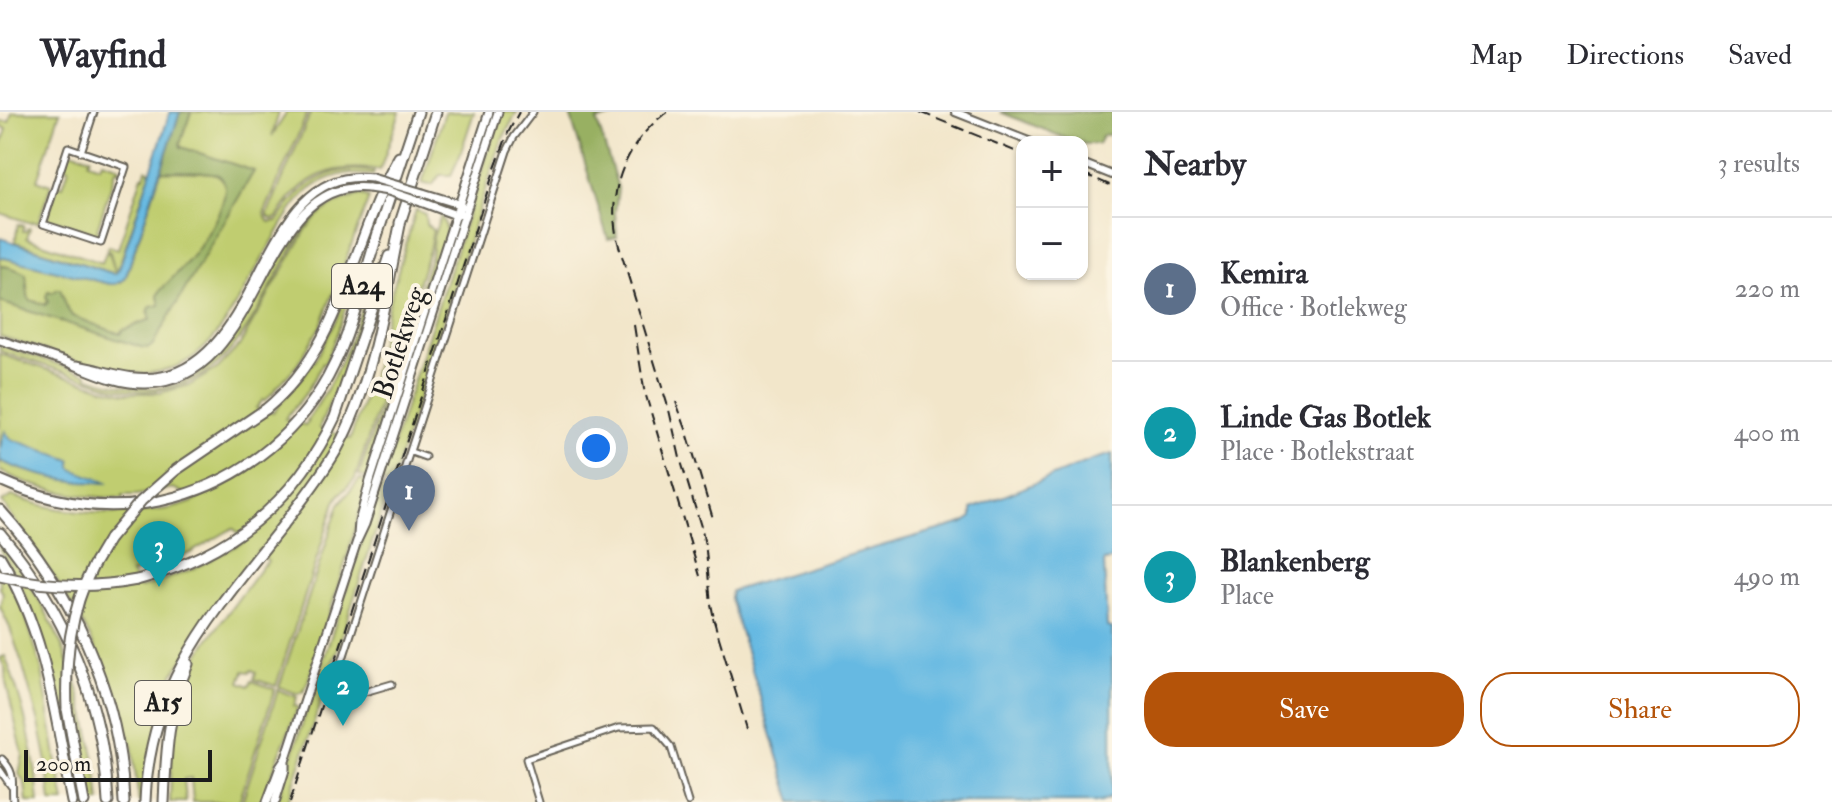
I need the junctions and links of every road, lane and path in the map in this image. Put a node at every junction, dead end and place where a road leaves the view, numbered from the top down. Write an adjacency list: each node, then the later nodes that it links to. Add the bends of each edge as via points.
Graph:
1 (94, 112): 10 (street)
2 (418, 112): 9 (highway, A24)
3 (436, 112): 17 (highway, A24)
4 (489, 112): 14 (main road, Botlekweg)
5 (498, 112): 15 (main road, Botlekweg)
6 (533, 112): 20 (street, via 505,157)
7 (955, 112): 8 (street)
8 (1016, 136)
9 (409, 141): 22 (highway, A24, via 341,350 308,409 277,442 221,481 138,506 52,500); 36 (highway, A24, bridge, via 384,183 327,332 298,377 280,398 176,470 141,501 93,566 68,640 65,682)
10 (81, 152): 10 (street, via 126,167 101,243 43,224 68,147)
11 (1088, 165): 12 (street)
12 (1112, 175)
13 (422, 198): 14 (main road); 16 (main road); 19 (main road, bridge, via 353,187 319,198 282,244 230,334 197,369 173,380 131,384); 19 (main road, bridge, via 372,178 335,180 316,190 288,224 227,329 190,365 136,378)
14 (459, 204): 15 (main road); 16 (main road, Botlekweg)
15 (467, 211): 16 (main road); 25 (main road, Botlekweg)
16 (456, 215): 25 (main road, Botlekweg, via 370,481)
17 (401, 220): 27 (highway, A24, bridge, via 329,430 275,506 207,555 137,580 67,587); 28 (highway, A15, via 367,376 344,435)
18 (0, 340): 19 (main road)
19 (67, 363)
20 (411, 452): 21 (street); 29 (street, via 329,702)
21 (425, 457)
22 (0, 480)
23 (0, 510): 38 (highway, A15, via 28,542 88,646 113,725)
24 (0, 533): 37 (highway, A15, via 46,596 74,651 97,722)
25 (357, 541): 30 (main road, Botlekweg)
26 (0, 557): 35 (highway, via 36,631)
27 (0, 576)
28 (214, 615): 39 (highway, A15, via 182,662 164,701); 40 (highway, A15, via 177,692 167,735)
29 (392, 684)
30 (286, 758): 41 (main road, Botlekweg); 42 (main road, Botlekweg)
31 (2, 759): 33 (street, via 14,777)
32 (0, 770): 33 (street)
33 (12, 787): 34 (street)
34 (13, 802)
35 (72, 802)
36 (84, 802)
37 (108, 802)
38 (124, 802)
39 (145, 802)
40 (164, 802)
41 (267, 802)
42 (275, 802)
43 (539, 802): 44 (street, via 526,759 619,728 654,727 671,747)
44 (688, 802)

